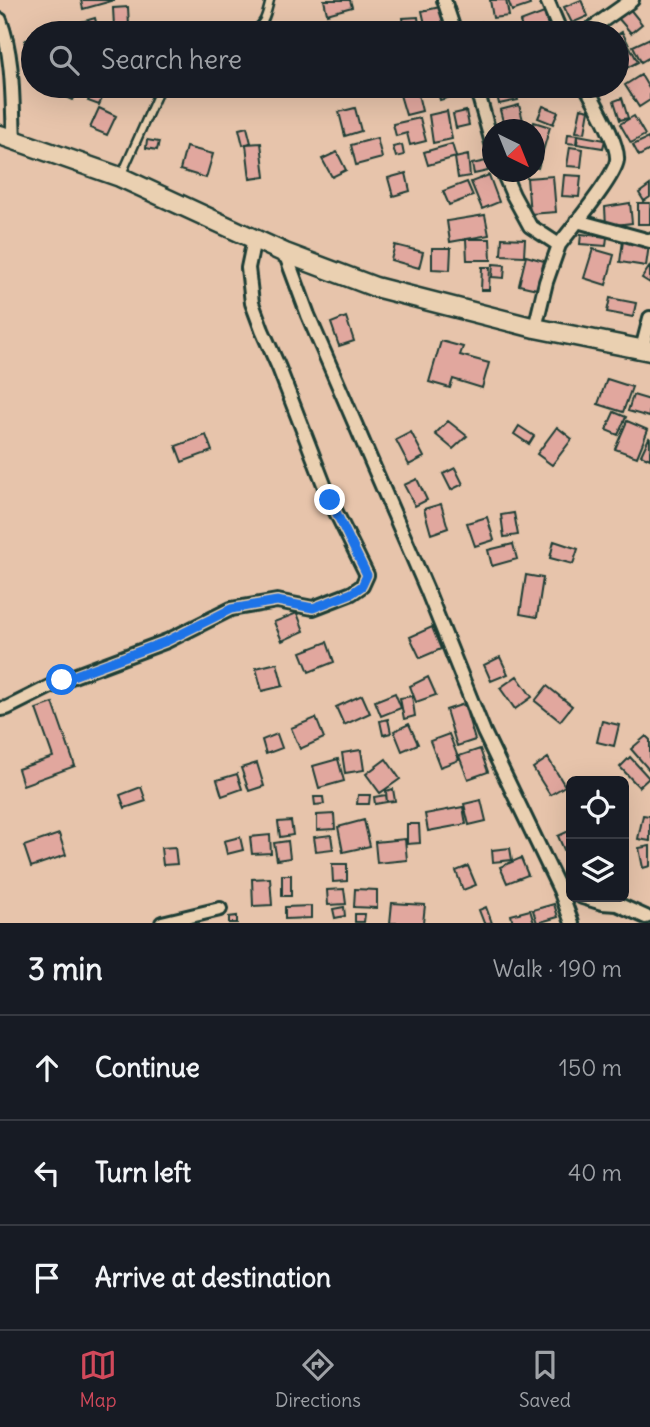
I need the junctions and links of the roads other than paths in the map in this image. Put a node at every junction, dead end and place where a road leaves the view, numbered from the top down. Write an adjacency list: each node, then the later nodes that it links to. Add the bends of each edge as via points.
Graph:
1 (270, 0): 6 (lane)
2 (443, 0): 7 (street)
3 (547, 0): 8 (street)
4 (632, 0): 9 (street)
5 (0, 20): 14 (street, via 10,71)
6 (265, 21)
7 (451, 21)
8 (556, 21)
9 (602, 21)
10 (156, 98): 15 (lane)
11 (479, 98): 13 (street)
12 (592, 98): 17 (street, via 615,145 617,161)
13 (485, 119)
14 (7, 137): 15 (street)
15 (120, 177): 18 (street)
16 (507, 182): 20 (street, via 530,226)
17 (577, 221): 19 (street); 20 (street)
18 (254, 239): 21 (street); 25 (street, via 248,268 252,303 330,500 367,575 362,586 313,608 277,601 231,609 167,641)
19 (650, 241)
20 (559, 245): 23 (street)
21 (285, 253): 23 (street, via 375,287); 26 (street, via 484,732)
22 (650, 318): 24 (street)
23 (535, 328): 24 (street)
24 (646, 350)
25 (0, 709)
26 (565, 892): 31 (street)
27 (599, 902): 29 (street, via 617,904)
28 (220, 909): 30 (street)
29 (646, 917)
30 (162, 923)
31 (572, 923)

